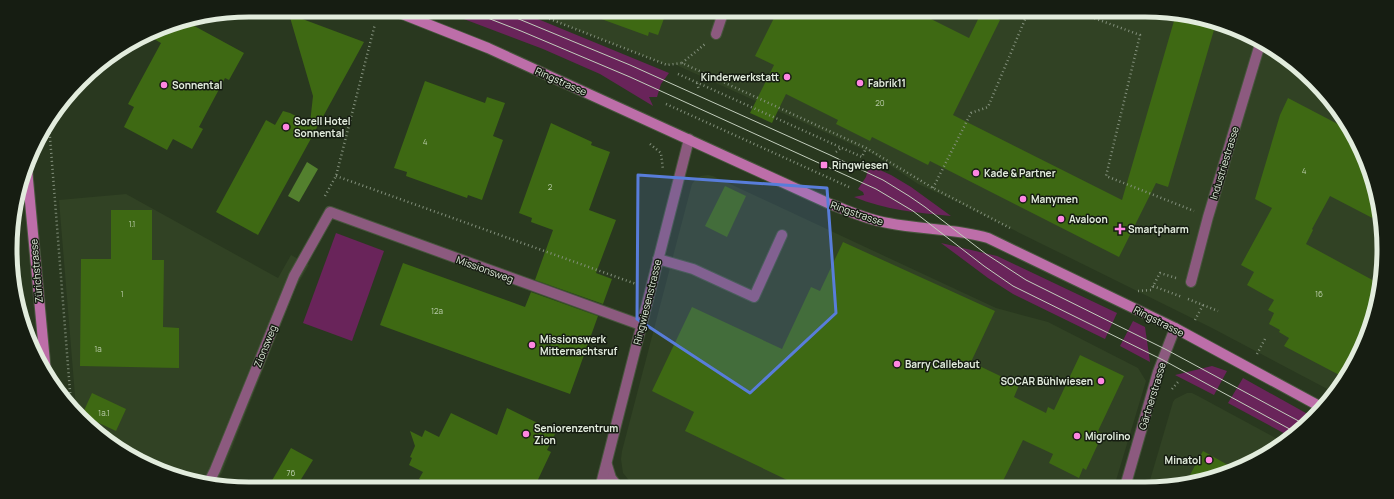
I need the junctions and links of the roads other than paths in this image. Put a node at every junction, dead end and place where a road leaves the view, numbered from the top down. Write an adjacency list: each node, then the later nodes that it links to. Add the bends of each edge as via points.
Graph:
1 (410, 17): 5 (main road, Ringstrasse, via 488,48)
2 (722, 17): 3 (street)
3 (716, 34)
4 (1259, 47): 10 (street, Industriestrasse)
5 (688, 139): 9 (street, Ringwiesenstrasse); 12 (main road, Ringstrasse, via 856,214 888,223 956,231 988,238)
6 (28, 179): 13 (main road, Zürichstrasse)
7 (330, 212): 11 (street, Missionsweg); 16 (street, Zionsweg, via 294,276)
8 (782, 235): 9 (street, via 754,297 693,269)
9 (658, 259): 11 (street, Ringwiesenstrasse)
10 (1191, 282)
11 (641, 325): 15 (street, Ringwiesenstrasse)
12 (1175, 328): 14 (main road, Ringstrasse); 19 (street, Gärtnerstrasse, via 1158,372)
13 (45, 359)
14 (1317, 405)
15 (607, 465): 17 (street, Ringwiesenstrasse); 18 (street)
16 (211, 479)
17 (602, 482)
18 (615, 482)
19 (1126, 482)

